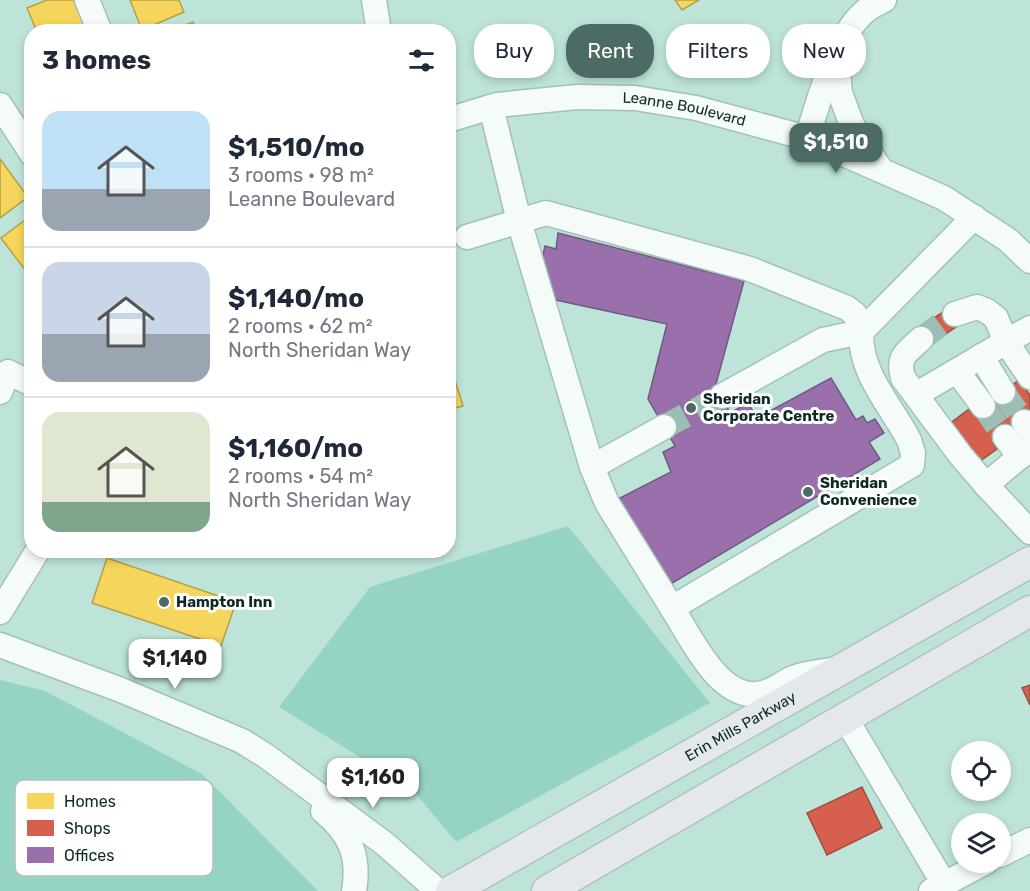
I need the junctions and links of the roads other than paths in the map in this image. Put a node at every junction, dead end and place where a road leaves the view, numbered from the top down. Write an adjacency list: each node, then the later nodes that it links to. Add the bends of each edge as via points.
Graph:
1 (87, 0): 4 (street)
2 (374, 0): 5 (street)
3 (884, 0): 6 (street, via 867,9)
4 (97, 24)
5 (378, 24)
6 (853, 24)
7 (827, 78): 12 (street)
8 (839, 78): 14 (street, via 840,93 855,132)
9 (0, 105): 13 (street)
10 (491, 107): 11 (street, Leanne Boulevard); 12 (street, Leanne Boulevard, via 577,97 635,98 696,108); 16 (street)
11 (456, 118)
12 (807, 138): 14 (street, Leanne Boulevard)
13 (24, 142)
14 (882, 171): 15 (street, Leanne Boulevard, via 944,198)
15 (974, 217): 18 (street, Leanne Boulevard); 21 (street)
16 (519, 221): 17 (street); 21 (street, via 546,213 750,269 847,308 855,314); 36 (street)
17 (467, 237)
18 (1030, 261)
19 (955, 314): 23 (street, via 977,307 987,311 996,318)
20 (1030, 328): 23 (street)
21 (861, 332): 31 (street, via 823,340); 41 (street, via 868,371 909,440 912,465)
22 (921, 339): 30 (street, via 904,354 900,365 903,378)
23 (1006, 342): 24 (street); 26 (street)
24 (981, 357): 25 (street); 29 (street)
25 (957, 371): 30 (street); 32 (street)
26 (1030, 377)
27 (24, 380): 28 (street, via 8,372)
28 (0, 392)
29 (1003, 392)
30 (917, 394): 37 (street)
31 (722, 396)
32 (983, 406)
33 (664, 426): 36 (street)
34 (1020, 430): 35 (street)
35 (1025, 452): 37 (street)
36 (592, 467): 41 (street, via 608,503)
37 (986, 485): 38 (street)
38 (1030, 532)
39 (33, 558): 43 (street)
40 (1030, 562): 45 (main road, Erin Mills Parkway)
41 (672, 608): 45 (street, via 714,673 726,685 746,694 772,690 796,676)
42 (1030, 611): 46 (main road)
43 (0, 612)
44 (0, 645): 47 (street, via 121,690 242,741)
45 (848, 666): 54 (main road, Erin Mills Parkway)
46 (846, 719): 51 (street); 55 (main road)
47 (266, 756): 52 (street, via 287,784 334,821 351,844 356,863); 53 (street, via 385,844)
48 (1030, 840): 49 (street)
49 (1011, 850)
50 (966, 873): 51 (street)
51 (938, 888)
52 (354, 891)
53 (438, 891)
54 (451, 891)
55 (547, 891)

